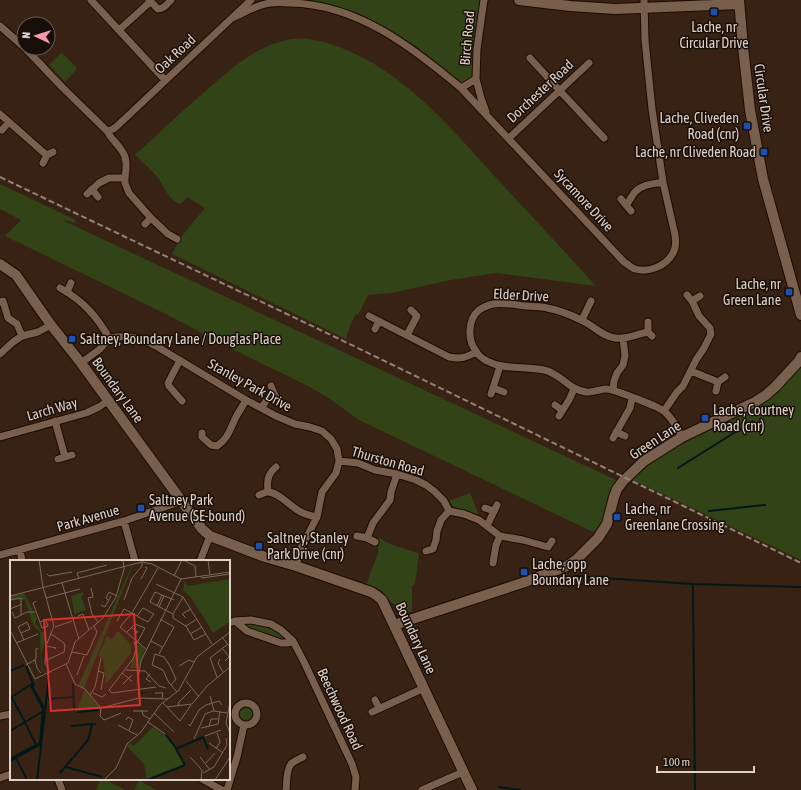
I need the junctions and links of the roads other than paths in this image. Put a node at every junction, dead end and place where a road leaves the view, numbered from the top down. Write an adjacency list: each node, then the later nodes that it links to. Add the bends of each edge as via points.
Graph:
1 (91, 0): 12 (street)
2 (171, 0): 6 (street, via 162,9 158,9)
3 (251, 0): 10 (street, Oak Road)
4 (484, 0): 17 (street, Birch Road, via 477,49)
5 (519, 0): 9 (street, via 615,9)
6 (149, 1): 12 (street)
7 (270, 1): 10 (street, Sycamore Drive); 19 (street, Sycamore Drive, via 304,3 353,16 412,49)
8 (739, 2): 9 (street); 42 (street, Circular Drive, via 750,110 763,179)
9 (644, 4): 30 (street, Sycamore Drive, via 652,109)
10 (232, 18): 18 (street, Oak Road)
11 (0, 26): 13 (street)
12 (119, 30): 18 (street)
13 (16, 41)
14 (32, 56): 25 (street)
15 (530, 58): 20 (street)
16 (589, 63): 20 (street, Dorchester Road)
17 (476, 79): 19 (street, Birch Road); 22 (street, Birch Road)
18 (165, 80): 25 (street, Oak Road, via 116,127)
19 (461, 88): 22 (street, Sycamore Drive)
20 (560, 91): 26 (street, Dorchester Road); 27 (street)
21 (0, 114): 23 (street)
22 (488, 115): 26 (street, Sycamore Drive)
23 (8, 122): 24 (street); 28 (street, via 50,153)
24 (2, 130)
25 (107, 131): 29 (street, via 109,137 123,151 126,159)
26 (509, 138): 30 (street, Sycamore Drive, via 624,262 634,269 661,266 674,253 675,235)
27 (604, 138)
28 (43, 163)
29 (125, 178): 31 (street, via 109,178 99,183 90,192); 33 (street, via 129,193)
30 (663, 182): 32 (street, via 640,188 630,200 628,208)
31 (98, 196)
32 (621, 199)
33 (151, 218): 34 (street); 35 (street)
34 (145, 224)
35 (177, 239)
36 (0, 264): 51 (street, Boundary Lane, via 16,275)
37 (71, 283): 55 (street, via 63,290 86,306)
38 (700, 296): 63 (street, via 690,298 699,316 710,328 711,334)
39 (591, 301): 48 (street)
40 (0, 302): 46 (street, via 3,301)
41 (411, 310): 44 (street)
42 (801, 314)
43 (369, 316): 49 (street)
44 (417, 316): 45 (street); 53 (street)
45 (425, 316)
46 (8, 318): 47 (street); 54 (street, via 17,324)
47 (0, 320)
48 (582, 320): 56 (street, Elder Drive, via 608,336); 57 (street, Elder Drive, via 546,307 494,303 484,306 471,322 471,341)
49 (379, 321): 52 (street); 53 (street)
50 (648, 322): 56 (street, Elder Drive, via 650,334)
51 (51, 325): 54 (street); 61 (street, Boundary Lane)
52 (375, 330)
53 (407, 335): 57 (street, via 449,357 465,357)
54 (22, 336): 58 (street)
55 (109, 338): 60 (street, Stanley Park Drive, via 119,336 145,340); 61 (street, via 100,349)
56 (623, 338): 69 (street, via 625,356 614,381)
57 (476, 352): 62 (street, via 482,358)
58 (0, 354)
59 (801, 357): 84 (street, Green Lane, via 766,395)
60 (180, 360): 67 (street); 75 (street, Stanley Park Drive)
61 (81, 363): 74 (street, Boundary Lane)
62 (500, 366): 68 (street, via 552,372); 72 (street, via 492,391)
63 (691, 371): 65 (street); 79 (street)
64 (725, 377): 65 (street)
65 (718, 382): 70 (street)
66 (160, 383): 67 (street)
67 (168, 383): 76 (street)
68 (574, 389): 69 (street, via 586,392); 77 (street, via 561,413)
69 (613, 390): 73 (street)
70 (716, 391)
71 (273, 392): 78 (street)
72 (504, 392)
73 (632, 398): 79 (street); 81 (street, via 630,408 614,435)
74 (109, 400): 80 (street, Larch Way, via 86,413); 91 (street, Boundary Lane)
75 (246, 400): 78 (street, Stanley Park Drive); 83 (street, via 217,450)
76 (182, 401)
77 (554, 405)
78 (261, 408): 86 (street, Stanley Park Drive, via 295,424 322,431 337,449)
79 (664, 411): 84 (street)
80 (55, 421): 82 (street, Larch Way); 85 (street)
81 (625, 436)
82 (0, 437)
83 (200, 437)
84 (682, 437): 112 (street, Green Lane, via 644,461 623,481 614,497 607,524 598,538 567,566)
85 (65, 457)
86 (339, 461): 88 (street, Thurston Road, via 358,463 375,470); 94 (street, via 336,472 322,492)
87 (276, 466): 89 (street, via 267,482)
88 (397, 474): 93 (street, Thurston Road, via 426,485 444,500); 100 (street, via 390,500 372,523)
89 (268, 492): 90 (street); 94 (street, via 280,497 299,511)
90 (259, 495)
91 (182, 501): 95 (street, Park Avenue); 97 (street, Boundary Lane)
92 (485, 508): 96 (street, via 495,508)
93 (450, 511): 96 (street, via 464,514); 104 (street, via 441,520)
94 (317, 518): 110 (street, via 300,550)
95 (124, 521): 103 (street, Park Avenue); 107 (street)
96 (487, 526): 99 (street)
97 (210, 536): 108 (street); 110 (street, Boundary Lane)
98 (357, 536): 100 (street)
99 (500, 536): 102 (street); 109 (street)
100 (368, 538): 101 (street)
101 (375, 542)
102 (550, 547)
103 (20, 550): 105 (street, Park Avenue); 106 (street)
104 (432, 552)
105 (0, 555)
106 (22, 560)
107 (135, 560)
108 (200, 560)
109 (493, 563)
110 (296, 566): 112 (street, Boundary Lane, via 376,595 382,600)
111 (232, 622): 113 (street, Beechwood Road, via 247,631 282,643); 113 (street, Beechwood Road, via 251,620 271,624)
112 (394, 625): 114 (street, Boundary Lane)
113 (293, 641): 129 (street, Beechwood Road, via 352,764 356,777)
114 (424, 688): 116 (street); 120 (street, Boundary Lane)
115 (376, 700): 116 (street)
116 (379, 708): 117 (street)
117 (372, 712)
118 (244, 725): 127 (street)
119 (303, 757): 128 (street, via 292,762)
120 (463, 772): 130 (street); 131 (street, Boundary Lane)
121 (10, 774): 122 (street)
122 (0, 778)
123 (58, 780): 125 (street)
124 (204, 780): 126 (street)
125 (62, 790)
126 (222, 790)
127 (227, 790)
128 (286, 790)
129 (355, 790)
130 (422, 790)
131 (472, 790)

